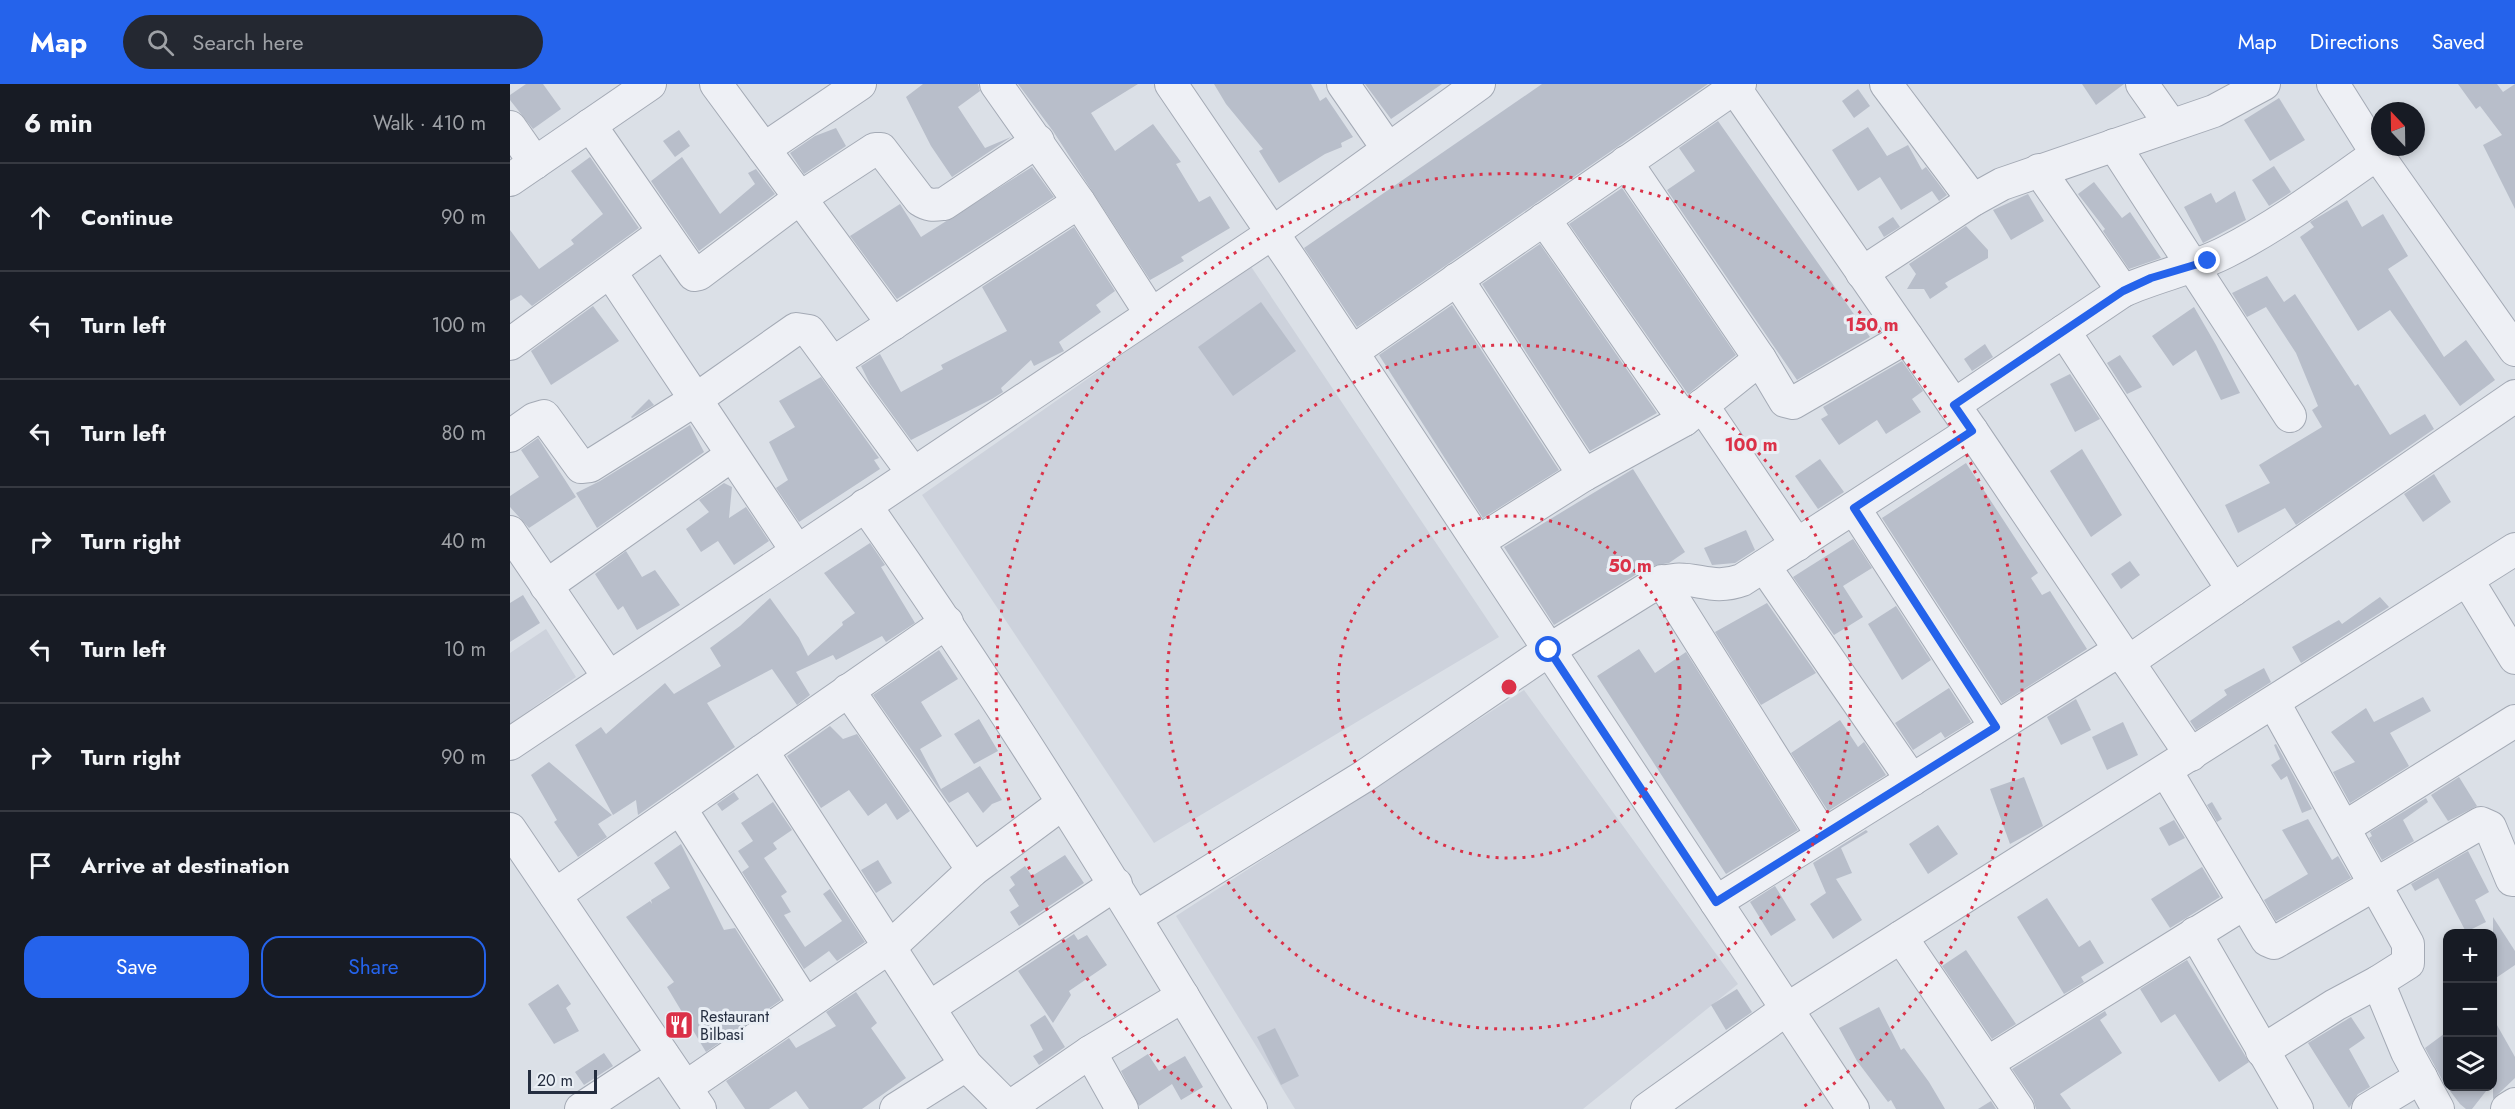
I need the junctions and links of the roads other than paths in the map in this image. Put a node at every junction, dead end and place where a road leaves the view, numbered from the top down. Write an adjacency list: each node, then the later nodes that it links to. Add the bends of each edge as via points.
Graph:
1 (716, 84): 19 (street)
2 (860, 84): 19 (street)
3 (996, 84): 16 (street)
4 (1171, 84): 31 (street)
5 (1343, 84): 20 (street)
6 (1479, 84): 20 (street)
7 (1886, 84): 27 (street)
8 (2142, 84): 14 (street)
9 (2264, 84): 14 (street, via 2214,111)
10 (2333, 84): 17 (street)
11 (647, 85): 13 (street)
12 (1735, 85): 23 (street); 34 (street)
13 (590, 125): 25 (street); 30 (street)
14 (2171, 126): 18 (street)
15 (510, 127): 25 (street)
16 (1038, 141): 26 (street, via 944,204 928,206 920,200 881,149 875,149); 28 (street)
17 (2371, 144)
18 (2114, 145): 24 (street); 32 (street)
19 (764, 149): 26 (street)
20 (1388, 149): 31 (street)
21 (2374, 156): 32 (street, via 2244,242)
22 (2378, 156): 42 (street)
23 (1626, 162): 29 (street); 44 (street)
24 (2038, 170): 27 (street); 36 (street)
25 (523, 171)
26 (800, 198): 30 (street, via 699,274 689,271); 38 (street)
27 (1973, 200): 34 (street)
28 (1079, 202): 37 (street); 38 (street)
29 (1545, 219): 35 (street); 49 (street)
30 (664, 232): 33 (street)
31 (1271, 234): 37 (street); 43 (street)
32 (2194, 265): 36 (street); 50 (street)
33 (610, 273): 41 (street); 47 (street)
34 (1862, 273): 40 (street)
35 (1457, 279): 43 (street); 55 (street)
36 (2123, 291): 39 (street)
37 (1151, 314): 54 (street)
38 (892, 324): 45 (street)
39 (2064, 331): 48 (street); 67 (street)
40 (1907, 337): 44 (street, via 1792,403 1785,401); 48 (street)
41 (510, 344)
42 (2515, 350)
43 (1352, 352): 59 (street)
44 (1760, 359): 49 (street)
45 (832, 363): 47 (street, via 809,331 796,329); 54 (street)
46 (2515, 396): 67 (street)
47 (695, 400): 52 (street, via 585,467 581,467 544,416); 53 (street)
48 (1954, 405): 51 (street)
49 (1693, 413): 55 (street); 60 (street)
50 (2290, 416)
51 (1972, 431): 57 (street); 70 (street)
52 (510, 436)
53 (732, 455): 62 (street); 66 (street)
54 (913, 473): 56 (street)
55 (1584, 475): 59 (street)
56 (865, 505): 62 (street); 68 (street)
57 (1854, 508): 60 (street); 76 (street)
58 (510, 532): 66 (street)
59 (1478, 542): 69 (street)
60 (1797, 545): 63 (street)
61 (2515, 549): 65 (street)
62 (797, 551): 72 (street)
63 (1764, 566): 64 (street, via 1726,586 1686,578); 80 (street)
64 (1662, 581): 69 (street); 85 (street)
65 (2468, 581): 71 (street); 74 (street)
66 (546, 586): 72 (street)
67 (2233, 590): 70 (street)
68 (947, 622): 73 (street); 81 (street)
69 (1549, 650): 91 (street); 93 (street, via 1363,777)
70 (2124, 656): 76 (street); 79 (street)
71 (2515, 658)
72 (608, 676): 77 (street)
73 (848, 690): 78 (street); 86 (street)
74 (2274, 703): 79 (street); 83 (street)
75 (2515, 721): 83 (street)
76 (1996, 727): 80 (street)
77 (510, 744)
78 (762, 751): 82 (street); 96 (street)
79 (2178, 763): 92 (street); 95 (street)
80 (1912, 780): 85 (street)
81 (1063, 803): 86 (street); 88 (street)
82 (680, 808): 90 (street); 99 (street)
83 (2345, 827): 89 (street)
84 (510, 829): 90 (street)
85 (1822, 835): 91 (street)
86 (973, 870): 96 (street)
87 (2515, 880): 89 (street, via 2490,827 2481,823)
88 (1116, 884): 93 (street); 100 (street)
89 (2376, 885): 92 (street, via 2274,943 2267,940); 97 (street, via 2408,944 2408,963)
90 (555, 895): 104 (street)
91 (1716, 902): 101 (street)
92 (2245, 903): 94 (street)
93 (1136, 917): 98 (street)
94 (2195, 933): 102 (street); 105 (street)
95 (1901, 937): 101 (street); 105 (street)
96 (891, 946): 99 (street); 100 (street)
97 (2378, 982): 102 (street); 107 (street)
98 (1183, 996): 103 (street); 115 (street)
99 (805, 1004): 108 (street)
100 (930, 1007): 106 (street)
101 (1787, 1009): 109 (street); 116 (street)
102 (2262, 1051): 118 (street)
103 (1090, 1052): 113 (street); 114 (street)
104 (663, 1055): 108 (street); 111 (street)
105 (1987, 1063): 117 (street)
106 (966, 1065): 112 (street); 113 (street)
107 (2421, 1077): 119 (street); 120 (street)
108 (693, 1098)
109 (1666, 1104)
110 (2515, 1104): 121 (street)
111 (581, 1109)
112 (896, 1109)
113 (1008, 1109)
114 (1122, 1109)
115 (1251, 1109)
116 (1854, 1109)
117 (2018, 1109)
118 (2297, 1109)
119 (2368, 1109)
120 (2438, 1109)
121 (2507, 1109)

